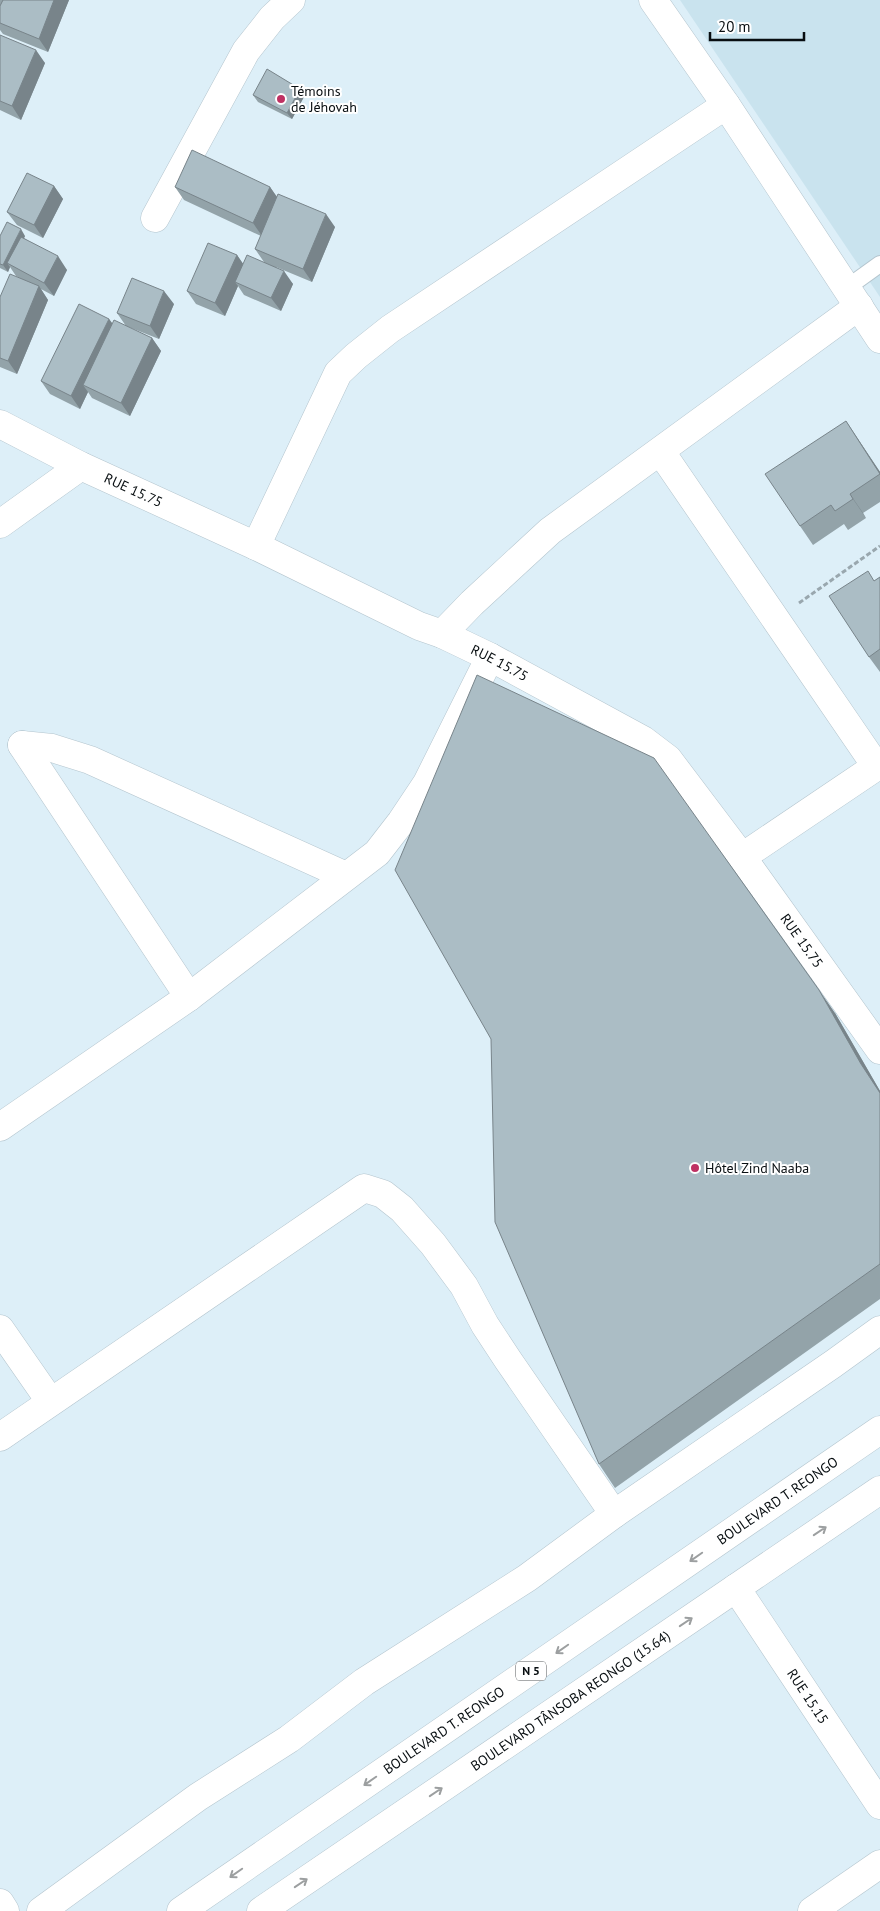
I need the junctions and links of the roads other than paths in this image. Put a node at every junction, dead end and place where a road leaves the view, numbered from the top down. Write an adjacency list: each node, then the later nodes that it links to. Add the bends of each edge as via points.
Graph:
1 (291, 0): 4 (main road, via 246,51)
2 (653, 0): 3 (main road)
3 (726, 105): 6 (main road); 12 (main road, via 398,324 356,356 338,373)
4 (155, 218)
5 (880, 264): 6 (lane)
6 (853, 297): 7 (main road); 9 (main road)
7 (880, 338)
8 (0, 424): 10 (main road, RUE 15.75)
9 (661, 452): 13 (main road, via 550,531); 15 (main road)
10 (82, 466): 11 (main road); 12 (main road, RUE 15.75)
11 (0, 524)
12 (256, 546): 13 (main road, RUE 15.75, via 419,626)
13 (442, 634): 14 (main road, RUE 15.75)
14 (490, 656): 16 (main road, RUE 15.75, via 643,740 668,759); 17 (main road, via 427,783 402,822 377,853)
15 (878, 765): 16 (main road)
16 (742, 857): 19 (main road, RUE 15.75)
17 (346, 876): 18 (main road); 18 (main road, via 90,760 52,748 22,745)
18 (189, 997): 20 (main road)
19 (880, 1050)
20 (0, 1127)
21 (0, 1329): 23 (main road)
22 (880, 1330): 27 (main road)
23 (50, 1401): 25 (main road); 27 (main road, via 364,1188 383,1194 402,1209 433,1244)
24 (880, 1430): 34 (main road, BOULEVARD T. REONGO / N 5, one-way to 34)
25 (0, 1437)
26 (880, 1490): 28 (main road, BOULEVARD TÂNSOBA REONGO (15.64), one-way to 26)
27 (614, 1514): 33 (main road, via 526,1578 364,1682 290,1739 198,1796)
28 (736, 1588): 29 (main road, RUE 15.15); 35 (main road, BOULEVARD TÂNSOBA REONGO (15.64), one-way to 28)
29 (880, 1805)
30 (880, 1864): 36 (main road)
31 (0, 1903): 32 (main road)
32 (5, 1911)
33 (41, 1911)
34 (181, 1911)
35 (261, 1911)
36 (812, 1911)

